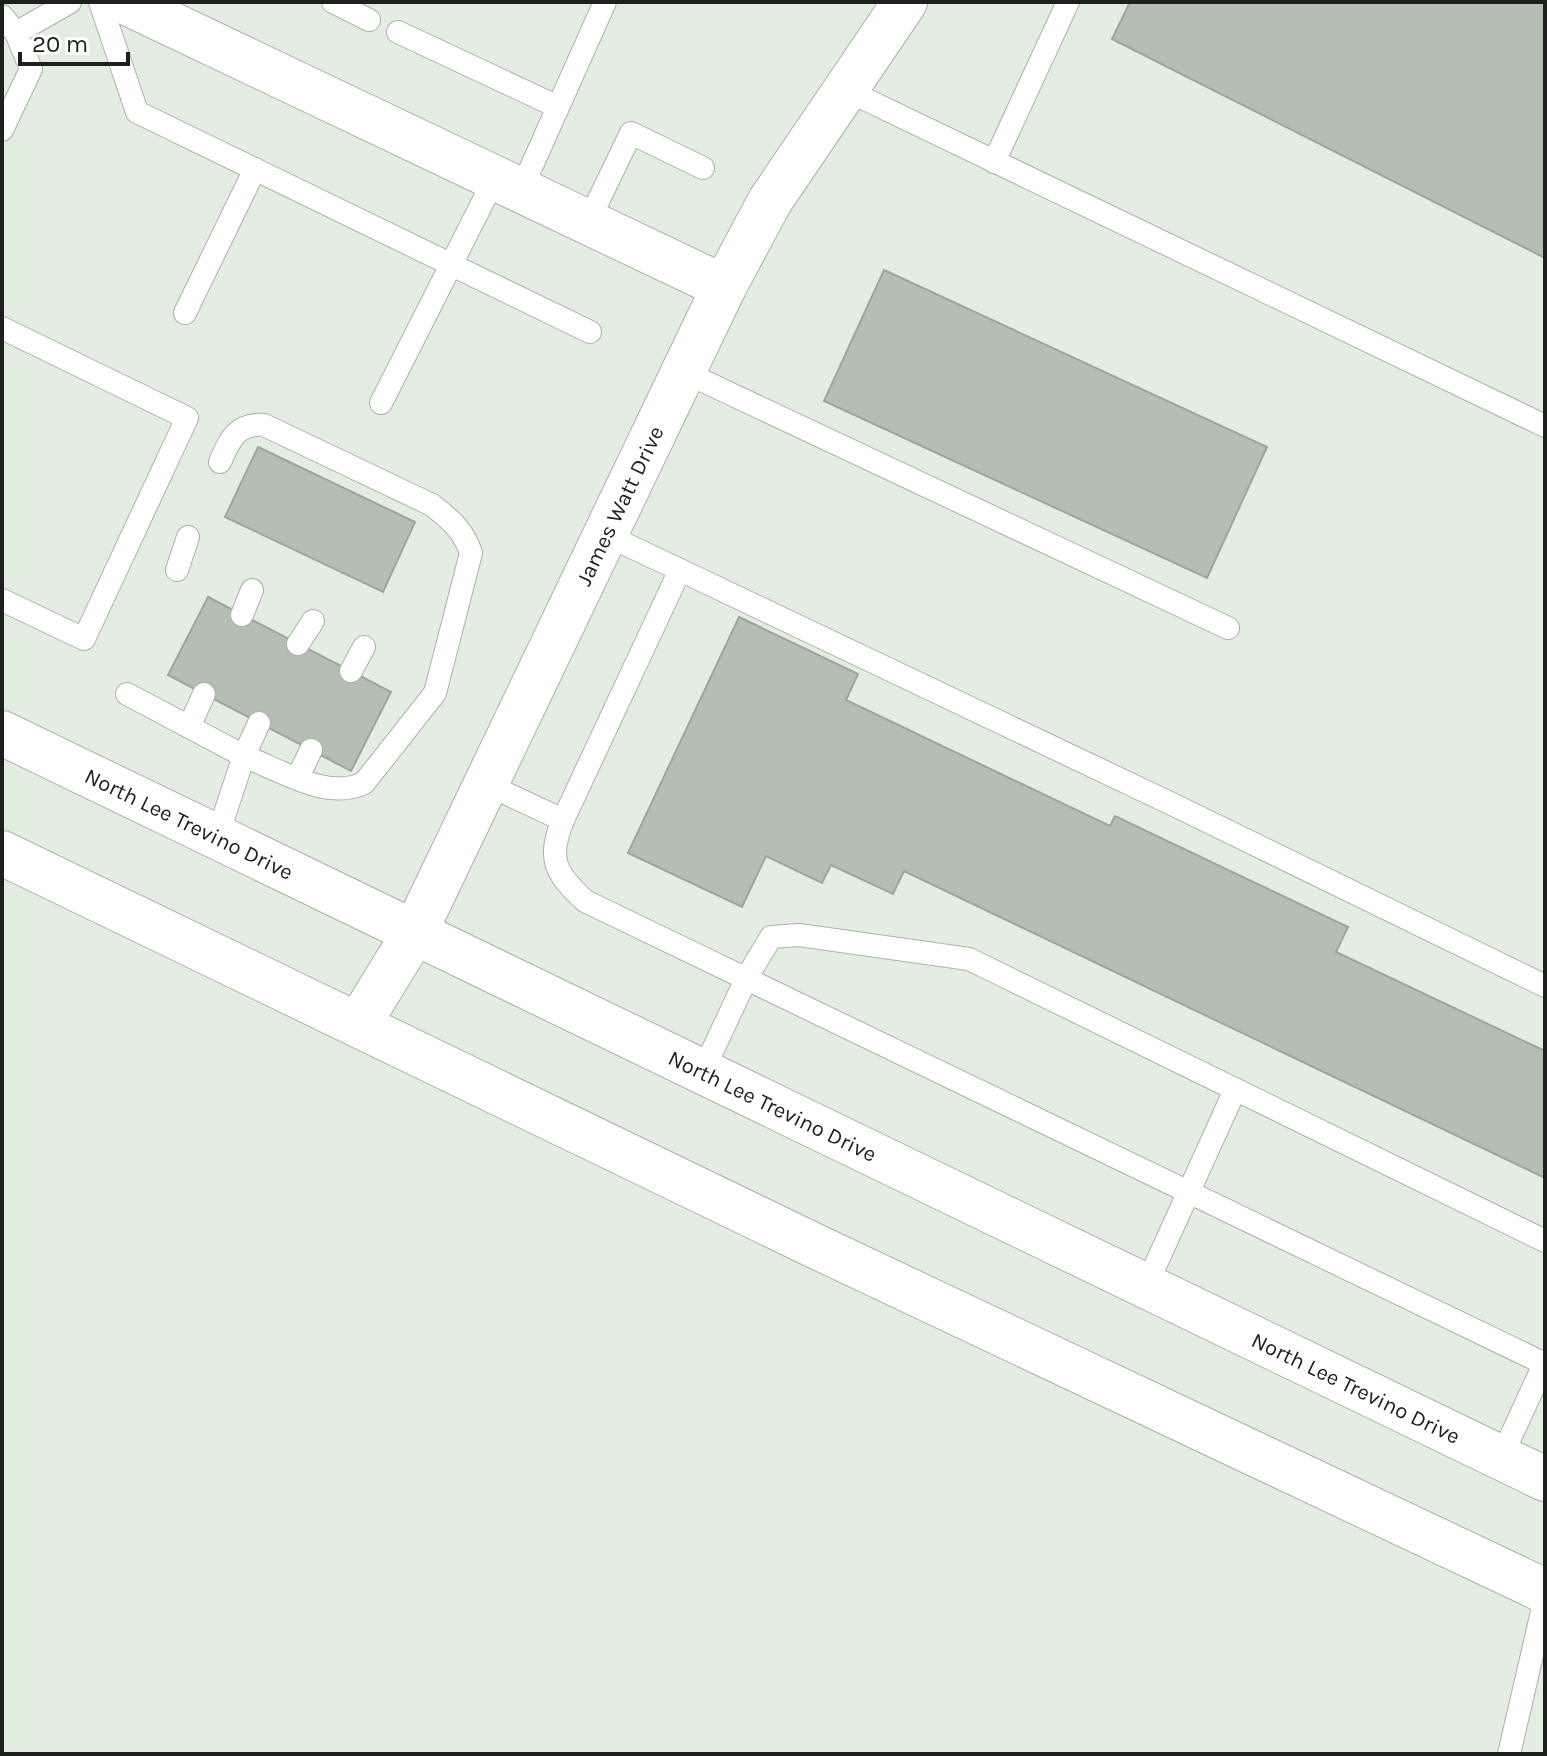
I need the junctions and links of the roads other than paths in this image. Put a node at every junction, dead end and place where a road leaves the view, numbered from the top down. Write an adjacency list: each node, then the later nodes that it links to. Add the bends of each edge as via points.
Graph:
1 (70, 2): 9 (lane)
2 (100, 2): 16 (lane, via 137,112)
3 (125, 2): 17 (main road)
4 (333, 2): 8 (lane)
5 (605, 2): 12 (lane)
6 (905, 2): 11 (main road, James Watt Drive)
7 (1068, 2): 14 (lane)
8 (369, 20)
9 (9, 25): 13 (lane, via 31,69)
10 (398, 32): 12 (lane)
11 (844, 89): 14 (lane); 20 (main road, James Watt Drive, via 770,201)
12 (558, 107): 17 (lane)
13 (2, 130)
14 (994, 162): 26 (lane)
15 (703, 168): 18 (lane, via 631,133)
16 (255, 169): 19 (lane); 21 (lane)
17 (508, 184): 18 (main road); 19 (lane)
18 (588, 222): 20 (main road)
19 (453, 265): 23 (lane); 25 (lane)
20 (724, 287): 24 (main road, James Watt Drive)
21 (185, 313)
22 (2, 328): 33 (lane, via 187,418 84,639)
23 (590, 332)
24 (682, 371): 28 (main road, James Watt Drive); 36 (lane)
25 (381, 403)
26 (1545, 426)
27 (220, 462): 47 (lane, via 239,429 264,425 432,505 450,519 471,553 435,693 376,770 348,790)
28 (606, 535): 31 (lane); 48 (main road, James Watt Drive)
29 (188, 537): 30 (lane)
30 (177, 570)
31 (680, 570): 49 (lane); 54 (lane)
32 (252, 590): 34 (lane)
33 (2, 600)
34 (242, 615)
35 (313, 621): 37 (lane)
36 (1228, 628)
37 (298, 644)
38 (364, 647): 39 (lane)
39 (351, 671)
40 (127, 694): 43 (lane)
41 (204, 694): 43 (lane)
42 (259, 723): 46 (lane)
43 (189, 727): 46 (lane)
44 (2, 733): 50 (main road, North Lee Trevino Drive)
45 (311, 750): 47 (lane)
46 (244, 756): 47 (lane); 50 (lane)
47 (298, 777)
48 (486, 784): 49 (lane); 52 (main road, James Watt Drive)
49 (563, 820): 53 (lane, via 554,862 585,901)
50 (217, 837): 52 (main road, North Lee Trevino Drive)
51 (2, 853): 55 (main road)
52 (415, 932): 55 (main road, James Watt Drive); 56 (main road, North Lee Trevino Drive)
53 (747, 977): 56 (lane); 57 (lane, via 771,937 799,935 969,959); 58 (lane)
54 (1545, 986)
55 (358, 1025): 64 (main road)
56 (703, 1071): 60 (main road, North Lee Trevino Drive)
57 (1235, 1090): 58 (lane); 59 (lane)
58 (1188, 1191): 60 (lane); 61 (lane)
59 (1545, 1241)
60 (1146, 1286): 62 (main road, North Lee Trevino Drive)
61 (1545, 1363): 62 (lane)
62 (1501, 1458): 63 (main road, North Lee Trevino Drive)
63 (1545, 1479)
64 (1545, 1591)
65 (1545, 1599): 66 (lane)
66 (1509, 1754)

